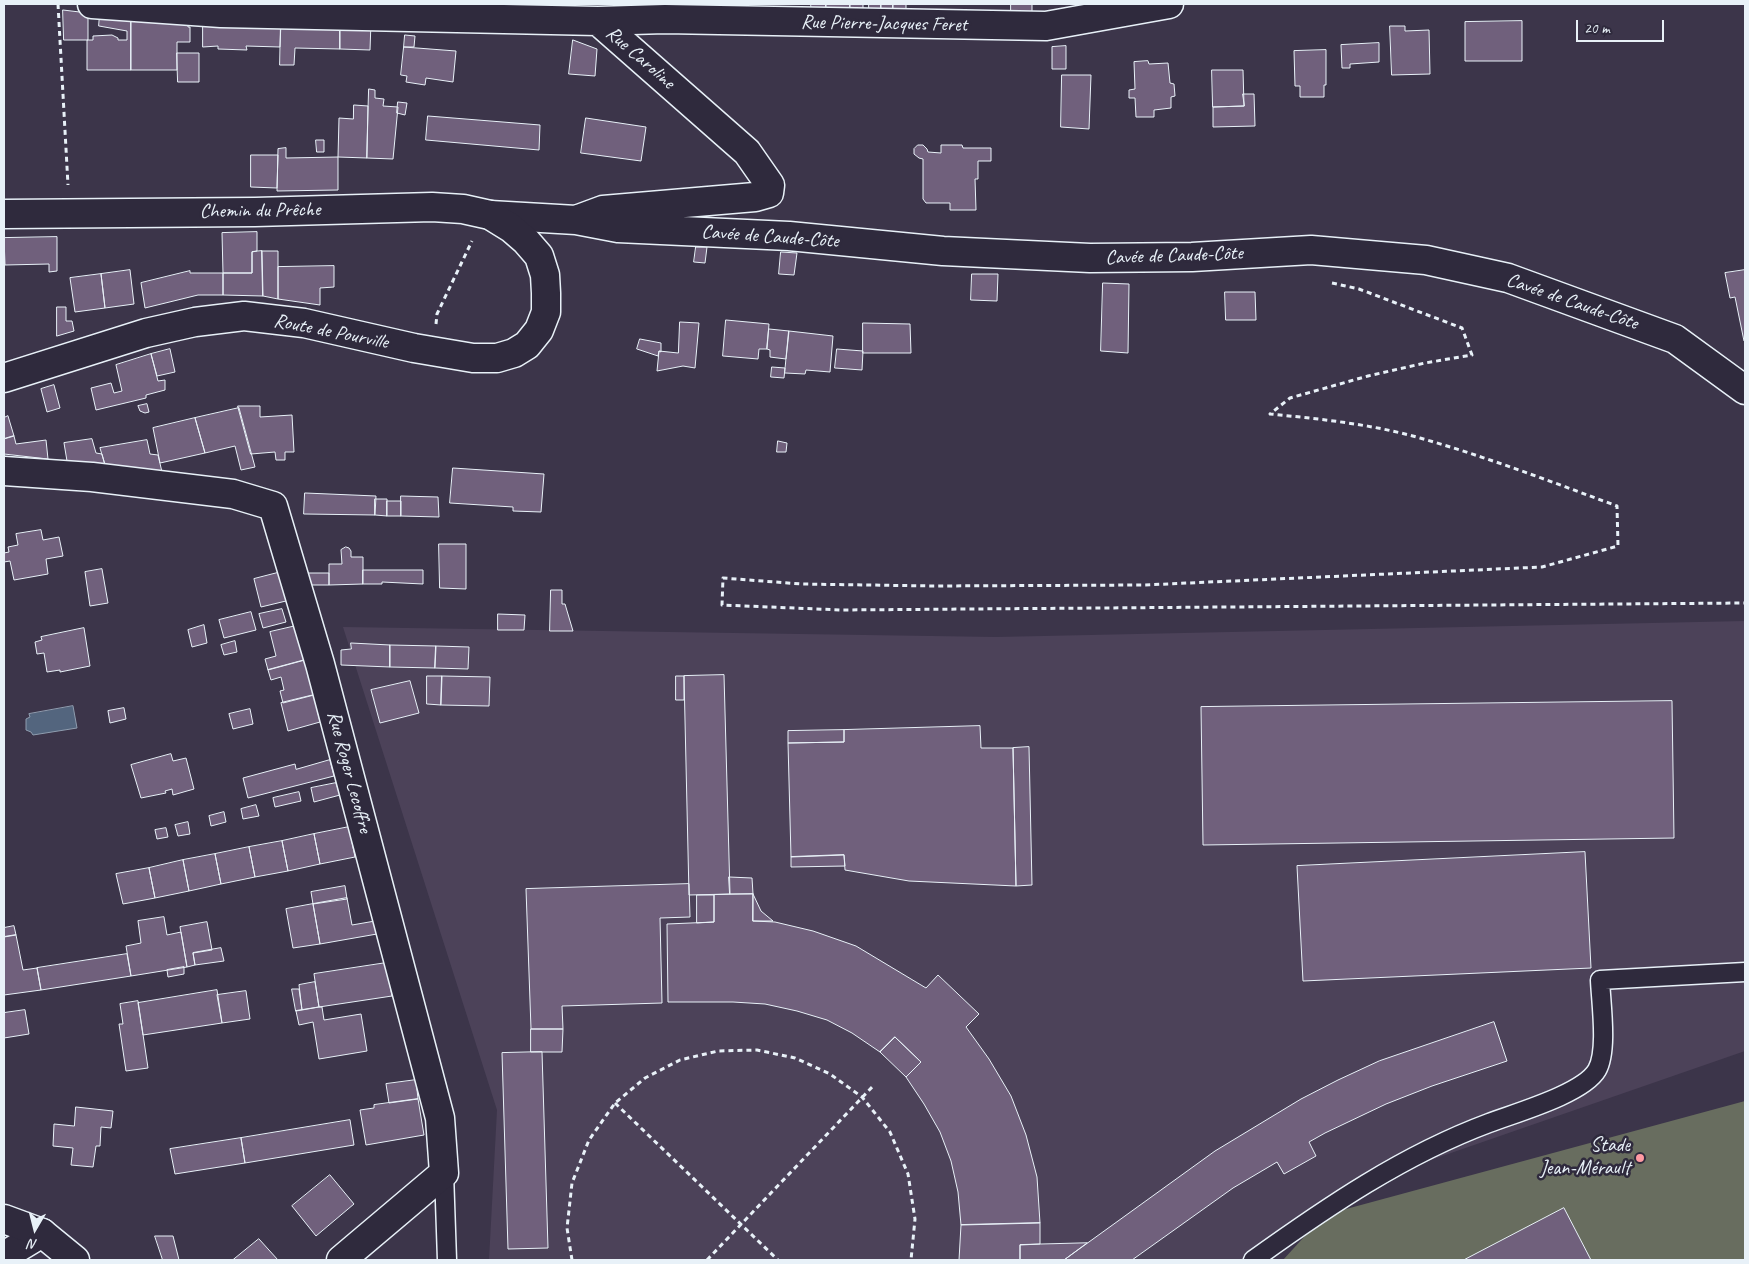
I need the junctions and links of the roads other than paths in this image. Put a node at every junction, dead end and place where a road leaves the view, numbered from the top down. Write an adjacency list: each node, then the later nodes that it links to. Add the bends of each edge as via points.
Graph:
1 (92, 4): 3 (street, Rue Caroline, via 221,14)
2 (1169, 4): 3 (street, Rue Pierre-Jacques Feret, via 1046,26)
3 (598, 21): 5 (street, Rue Caroline, via 747,152 770,185 770,193 756,197 603,210)
4 (4, 214): 6 (street, Chemin du Prêche, via 432,207 463,209)
5 (576, 220): 6 (street, Rue Caroline); 8 (street, Cavée de Caude-Côte, via 618,228 789,236 943,251 1090,258 1192,257 1311,250 1426,260 1508,278 1676,339)
6 (501, 222): 7 (street, Route de Pourville, via 526,241 539,256 545,275 546,312 527,345 514,353 497,358 473,358 304,323 244,316 146,333)
7 (4, 378)
8 (1745, 390)
9 (4, 470): 11 (street, Rue Roger Lecoffre, via 233,494 273,506 320,664 440,1118)
10 (1745, 972): 18 (lane, via 1600,980 1603,1052 1597,1070 1583,1085 1465,1132 1398,1164)
11 (444, 1173): 16 (street); 17 (lane)
12 (4, 1219): 13 (street)
13 (42, 1233): 14 (street); 15 (street)
14 (4, 1256)
15 (75, 1260)
16 (341, 1260)
17 (447, 1260)
18 (1253, 1260)

